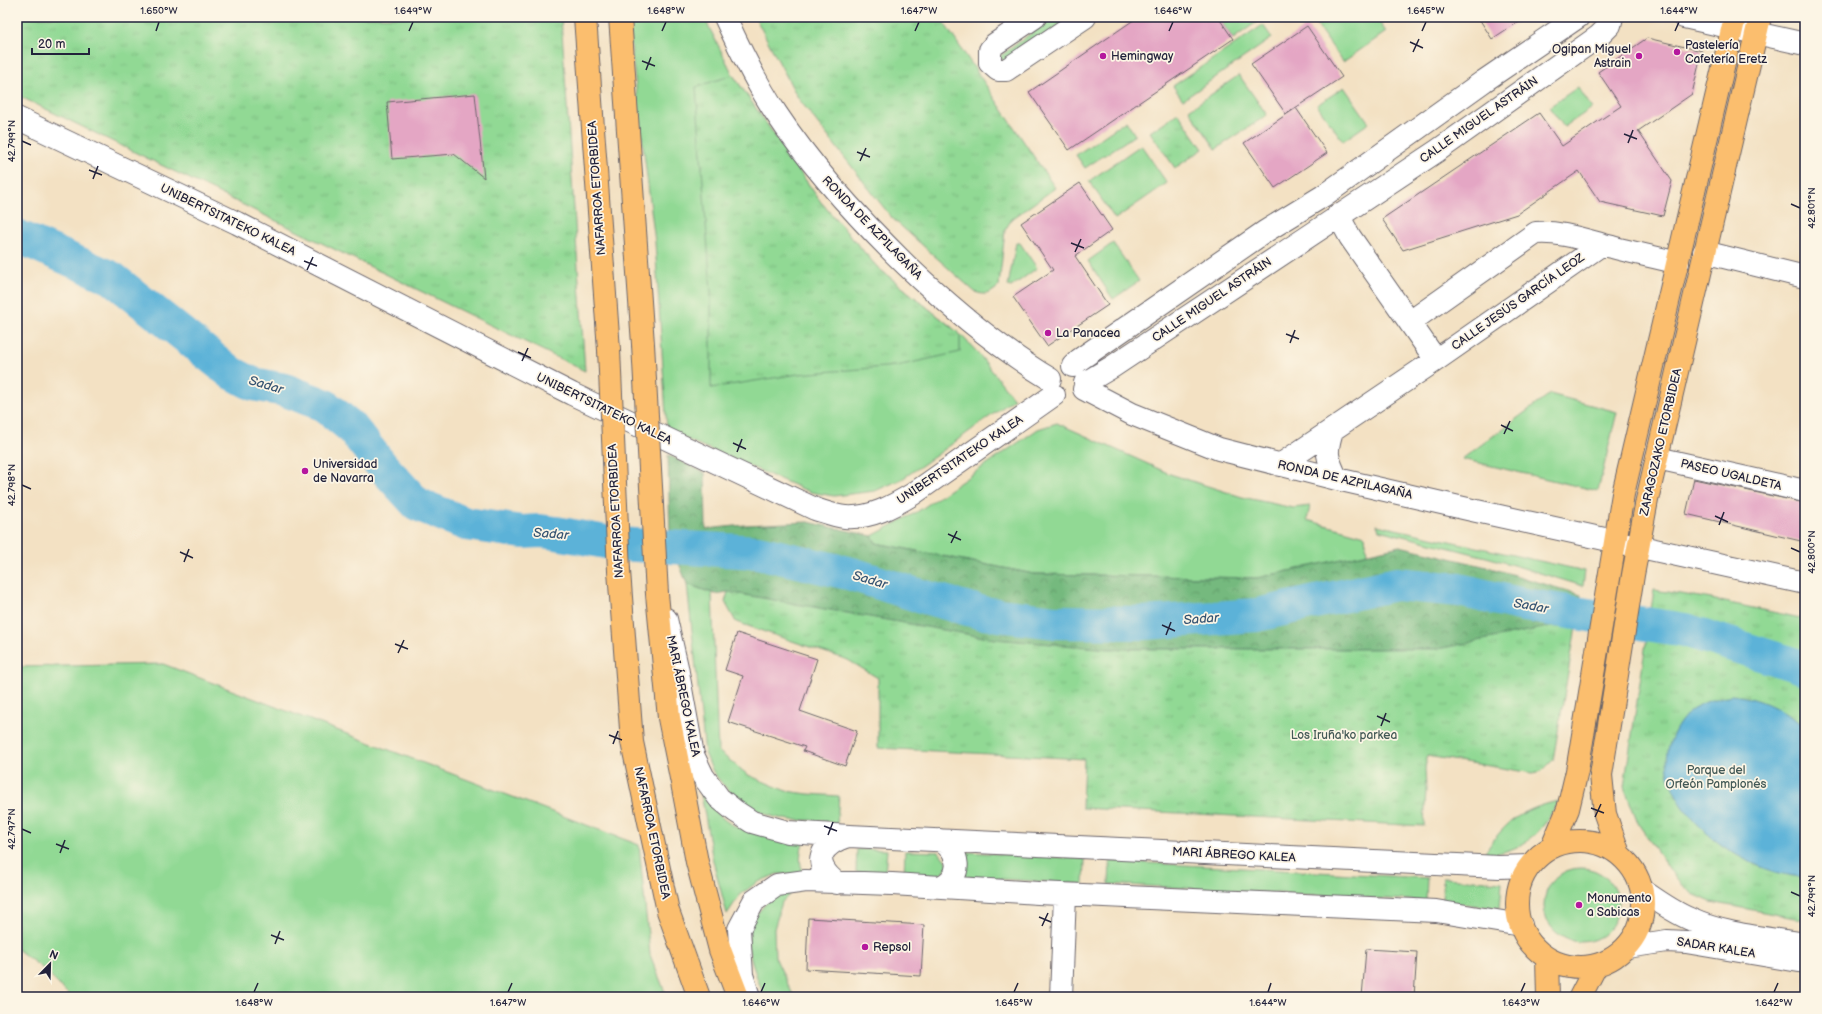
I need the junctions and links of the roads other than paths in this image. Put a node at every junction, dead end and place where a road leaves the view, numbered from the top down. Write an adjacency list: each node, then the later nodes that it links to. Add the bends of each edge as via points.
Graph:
1 (585, 17): 49 (main road, NAFARROA ETORBIDEA, bridge, via 609,350 619,571 632,742 668,911)
2 (620, 17): 33 (main road, bridge, via 643,344)
3 (725, 17): 23 (street, RONDA DE AZPILAGAÑA, via 740,50 776,113 826,182 878,238 935,293)
4 (1035, 17): 5 (street, via 990,50 990,63 998,70 1006,70)
5 (1084, 17)
6 (1578, 17): 13 (street)
7 (1612, 17): 14 (street, CALLE MIGUEL ASTRÁIN, via 1610,25 1599,36)
8 (1684, 17): 9 (street)
9 (1734, 22): 10 (street); 17 (main road, ZARAGOZAKO ETORBIDEA)
10 (1758, 25): 11 (street); 16 (main road, ZARAGOZAKO ETORBIDEA)
11 (1805, 44)
12 (17, 118): 23 (street, UNIBERTSITATEKO KALEA, via 237,223 572,394 815,509 845,517 861,516 894,505 920,490)
13 (1323, 196): 14 (street, via 1335,195 1340,199 1342,210); 22 (street, via 1266,231 1079,360)
14 (1338, 215): 19 (street, via 1350,237); 21 (street, CALLE MIGUEL ASTRÁIN)
15 (1601, 245): 17 (street, CALLE JESÚS GARCÍA LEOZ); 19 (street, CALLE JESÚS GARCÍA LEOZ, via 1550,232 1536,234); 20 (street, CALLE JESÚS GARCÍA LEOZ)
16 (1704, 252): 18 (street); 26 (main road, ZARAGOZAKO ETORBIDEA)
17 (1678, 263): 30 (main road, ZARAGOZAKO ETORBIDEA, via 1623,494)
18 (1805, 277)
19 (1410, 322): 20 (street)
20 (1436, 360): 25 (street, CALLE JESÚS GARCÍA LEOZ)
21 (1112, 367): 22 (street, CALLE MIGUEL ASTRÁIN); 24 (street, via 1112,386)
22 (1081, 380): 23 (street, via 1080,394 1070,400 1059,398); 23 (street, via 1063,365 1052,374); 24 (street, RONDA DE AZPILAGAÑA)
23 (1052, 387)
24 (1119, 406): 27 (street, RONDA DE AZPILAGAÑA, via 1132,414 1219,449)
25 (1332, 431): 27 (street, CALLE JESÚS GARCÍA LEOZ); 28 (street, via 1326,449)
26 (1657, 458): 29 (street, PASEO UGALDETA); 31 (main road, ZARAGOZAKO ETORBIDEA)
27 (1280, 465): 28 (street, RONDA DE AZPILAGAÑA)
28 (1336, 479): 30 (street, RONDA DE AZPILAGAÑA)
29 (1805, 491)
30 (1615, 541): 31 (street, RONDA DE AZPILAGAÑA); 36 (main road, ZARAGOZAKO ETORBIDEA, via 1578,763 1568,809)
31 (1638, 546): 32 (street, RONDA DE AZPILAGAÑA); 37 (main road, ZARAGOZAKO ETORBIDEA, via 1601,775 1605,814)
32 (1805, 583)
33 (657, 594): 34 (street, MARI ÁBREGO KALEA, via 669,628 694,755 703,776 719,798 752,822 788,832); 50 (main road, via 669,718 697,862 720,950)
34 (849, 836): 35 (street, MARI ÁBREGO KALEA); 39 (street, MARI ÁBREGO KALEA, via 829,844 822,855 822,867 828,876)
35 (940, 840): 38 (street, MARI ÁBREGO KALEA, via 1452,865); 40 (street, via 953,851 957,864 950,883)
36 (1552, 847): 37 (main road, via 1569,841 1587,841 1604,845); 38 (main road)
37 (1620, 854): 41 (main road, via 1634,870)
38 (1529, 866): 43 (main road, via 1520,884 1517,905)
39 (838, 883): 40 (street); 51 (street, via 806,881 777,885 754,901 739,929 742,975)
40 (941, 887): 42 (street)
41 (1642, 890): 44 (street, SADAR KALEA, via 1670,909 1719,929); 45 (main road, via 1644,911 1638,930)
42 (1066, 895): 43 (street, via 1436,911); 52 (street)
43 (1521, 926): 46 (main road, via 1531,944)
44 (1805, 944)
45 (1627, 947): 47 (street, SADAR KALEA, via 1673,941); 48 (main road, via 1613,959)
46 (1547, 958): 48 (main road, via 1562,965); 53 (main road)
47 (1805, 962)
48 (1596, 966): 54 (main road)
49 (699, 997)
50 (738, 997)
51 (749, 997)
52 (1061, 997)
53 (1548, 997)
54 (1580, 997)

